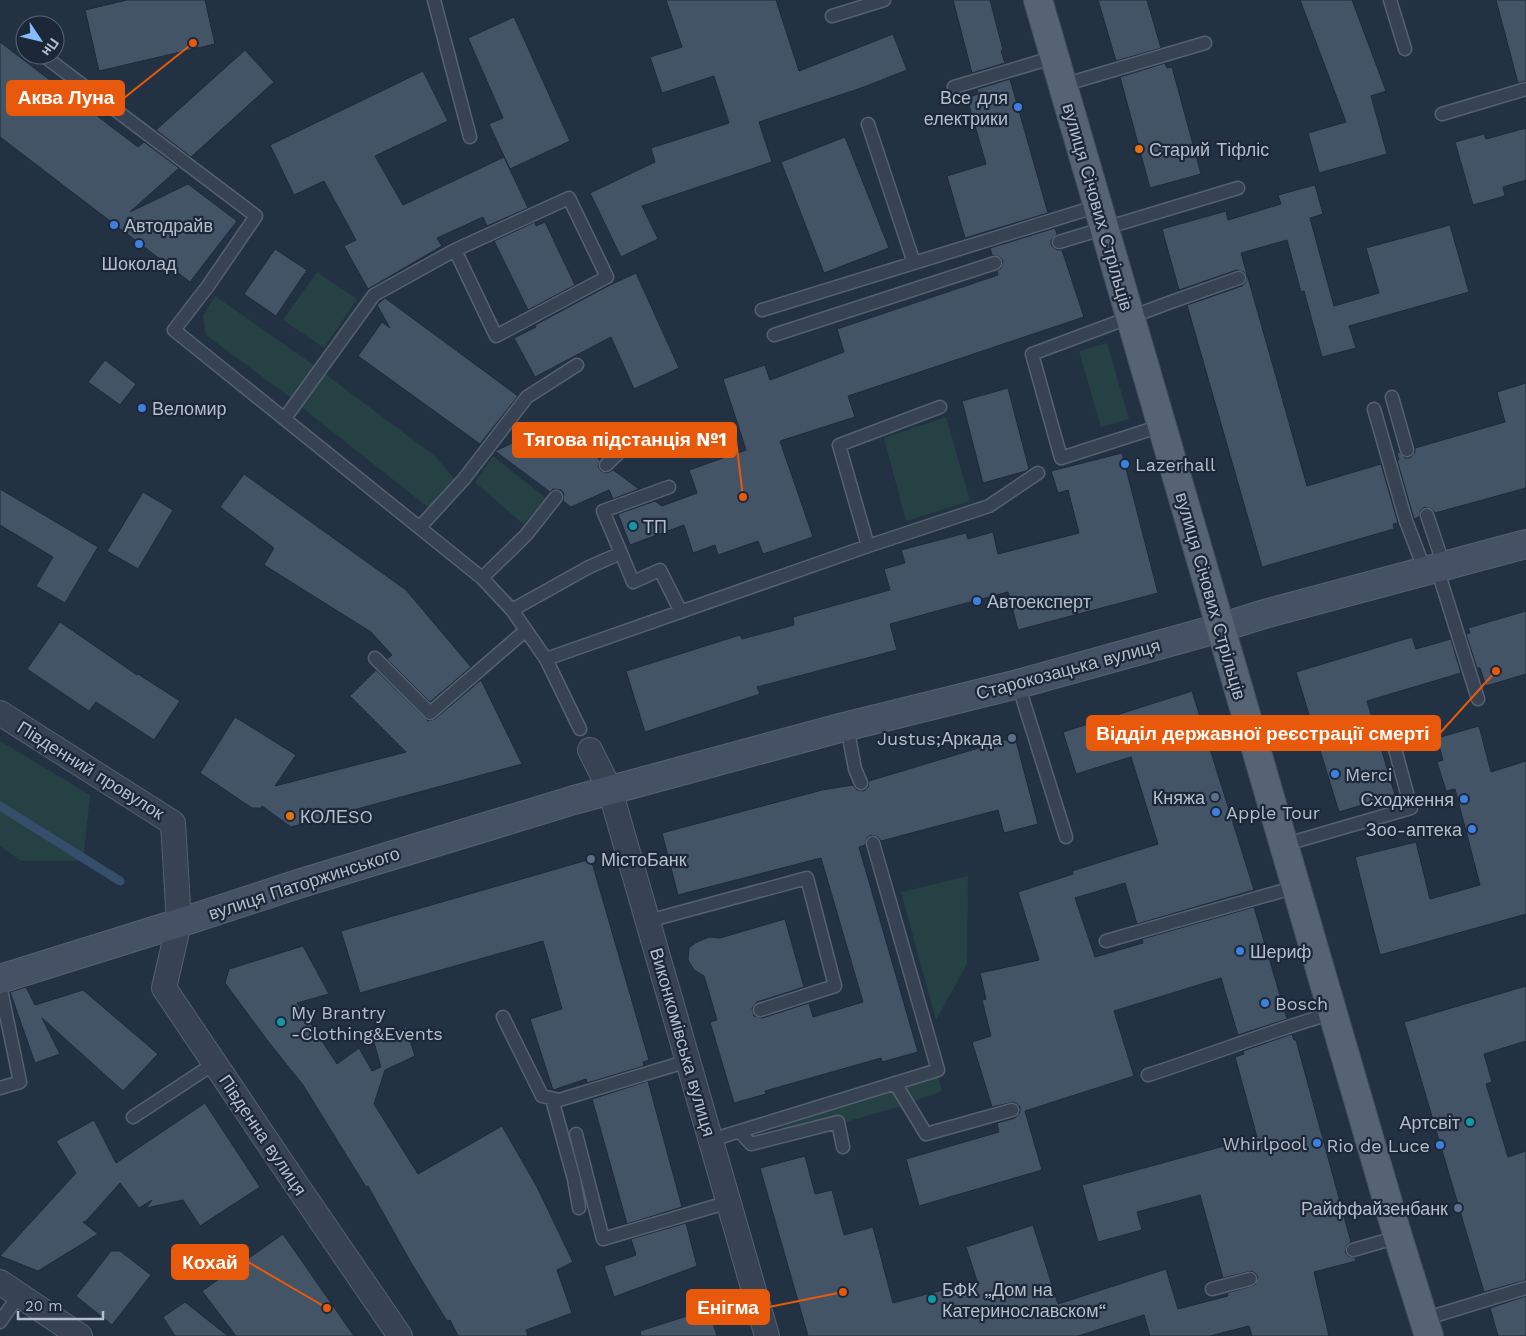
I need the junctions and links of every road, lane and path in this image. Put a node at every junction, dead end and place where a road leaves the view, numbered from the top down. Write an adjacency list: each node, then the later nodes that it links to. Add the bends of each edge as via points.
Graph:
1 (434, 0): 15 (lane)
2 (884, 0): 5 (lane)
3 (1038, 0): 8 (main road, вулиця Січових Стрільців)
4 (1390, 0): 7 (lane)
5 (832, 16)
6 (1205, 43): 10 (lane)
7 (1405, 49)
8 (1055, 57): 10 (main road, вулиця Січових Стрільців); 11 (lane)
9 (56, 65): 30 (lane, via 256,216 174,330)
10 (1063, 85): 17 (main road, вулиця Січових Стрільців)
11 (954, 87)
12 (1526, 89): 13 (lane)
13 (1442, 114)
14 (868, 124): 20 (lane)
15 (470, 137)
16 (1238, 188): 17 (lane)
17 (1101, 217): 18 (lane); 20 (lane); 24 (main road, вулиця Січових Стрільців)
18 (1059, 242)
19 (455, 250): 19 (lane, via 569,198 607,277 496,336); 30 (lane, via 374,296)
20 (914, 262): 23 (lane)
21 (994, 263): 25 (lane)
22 (1239, 278): 24 (lane)
23 (762, 310)
24 (1130, 317): 31 (main road, вулиця Січових Стрільців); 31 (lane, via 1032,354 1061,458)
25 (774, 335)
26 (577, 365): 39 (lane, via 527,397 464,480)
27 (1392, 397): 33 (lane)
28 (940, 407): 41 (lane, via 839,445)
29 (1374, 409): 43 (lane, via 1406,521)
30 (285, 418): 39 (lane)
31 (1161, 426): 47 (main road, вулиця Січових Стрільців)
32 (636, 436): 34 (lane)
33 (1407, 450)
34 (606, 465)
35 (1038, 473): 41 (lane, via 989,506)
36 (669, 487): 42 (lane, via 603,511)
37 (556, 497): 44 (lane, via 526,535)
38 (1427, 516): 43 (lane)
39 (420, 527): 44 (lane)
40 (1526, 544): 43 (street, Старокозацька вулиця)
41 (868, 546): 46 (lane)
42 (620, 553): 45 (lane); 46 (lane, via 633,582 660,570)
43 (1436, 568): 47 (street, Старокозацька вулиця); 52 (lane)
44 (482, 578): 45 (lane)
45 (512, 610): 48 (lane)
46 (681, 612): 50 (lane)
47 (1220, 628): 51 (street, Старокозацька вулиця); 62 (main road, вулиця Січових Стрільців)
48 (526, 630): 49 (lane, via 430,713); 50 (lane)
49 (375, 658)
50 (546, 659): 56 (lane)
51 (1018, 684): 55 (street, Старокозацька вулиця); 60 (lane)
52 (1478, 699)
53 (0, 713): 65 (street, Південний провулок, via 173,823)
54 (1388, 723): 62 (lane, via 1411,808)
55 (847, 726): 58 (lane); 59 (street, Старокозацька вулиця)
56 (580, 729)
57 (590, 750): 59 (street, Виконкомівська вулиця)
58 (861, 783)
59 (610, 790): 64 (street, Виконкомівська вулиця); 65 (street, вулиця Паторжинського)
60 (1066, 837)
61 (873, 843): 75 (lane, via 938,1070)
62 (1284, 845): 63 (main road, вулиця Січових Стрільців)
63 (1296, 887): 66 (lane); 70 (main road, вулиця Січових Стрільців)
64 (648, 921): 69 (lane, via 807,878 834,986); 72 (street, Виконкомівська вулиця)
65 (179, 923): 67 (street, вулиця Паторжинського); 73 (street, Південна вулиця, via 164,988)
66 (1106, 941)
67 (0, 979)
68 (0, 985): 76 (lane, via 20,1082)
69 (760, 1010)
70 (1333, 1013): 74 (lane); 86 (main road, вулиця Січових Стрільців)
71 (503, 1017): 77 (lane, via 542,1096)
72 (688, 1061): 77 (lane, via 559,1100); 82 (street, Виконкомівська вулиця)
73 (215, 1063): 79 (lane); 95 (street, Південна вулиця)
74 (1148, 1075)
75 (895, 1083): 78 (lane, via 926,1134); 80 (lane)
76 (0, 1088)
77 (552, 1099): 85 (lane)
78 (1012, 1110)
79 (133, 1117)
80 (739, 1131): 82 (lane); 83 (lane, via 751,1144 838,1122)
81 (576, 1134): 84 (lane, via 603,1239)
82 (711, 1140): 84 (street, Виконкомівська вулиця)
83 (843, 1147)
84 (729, 1202): 96 (street, Виконкомівська вулиця)
85 (580, 1208)
86 (1398, 1237): 87 (lane); 93 (main road, вулиця Січових Стрільців)
87 (1353, 1250)
88 (1250, 1279): 91 (lane)
89 (10, 1288): 92 (lane); 94 (street)
90 (1526, 1288): 93 (lane)
91 (1212, 1289)
92 (0, 1322)
93 (1426, 1327)
94 (80, 1336)
95 (400, 1336)
96 (767, 1336)

